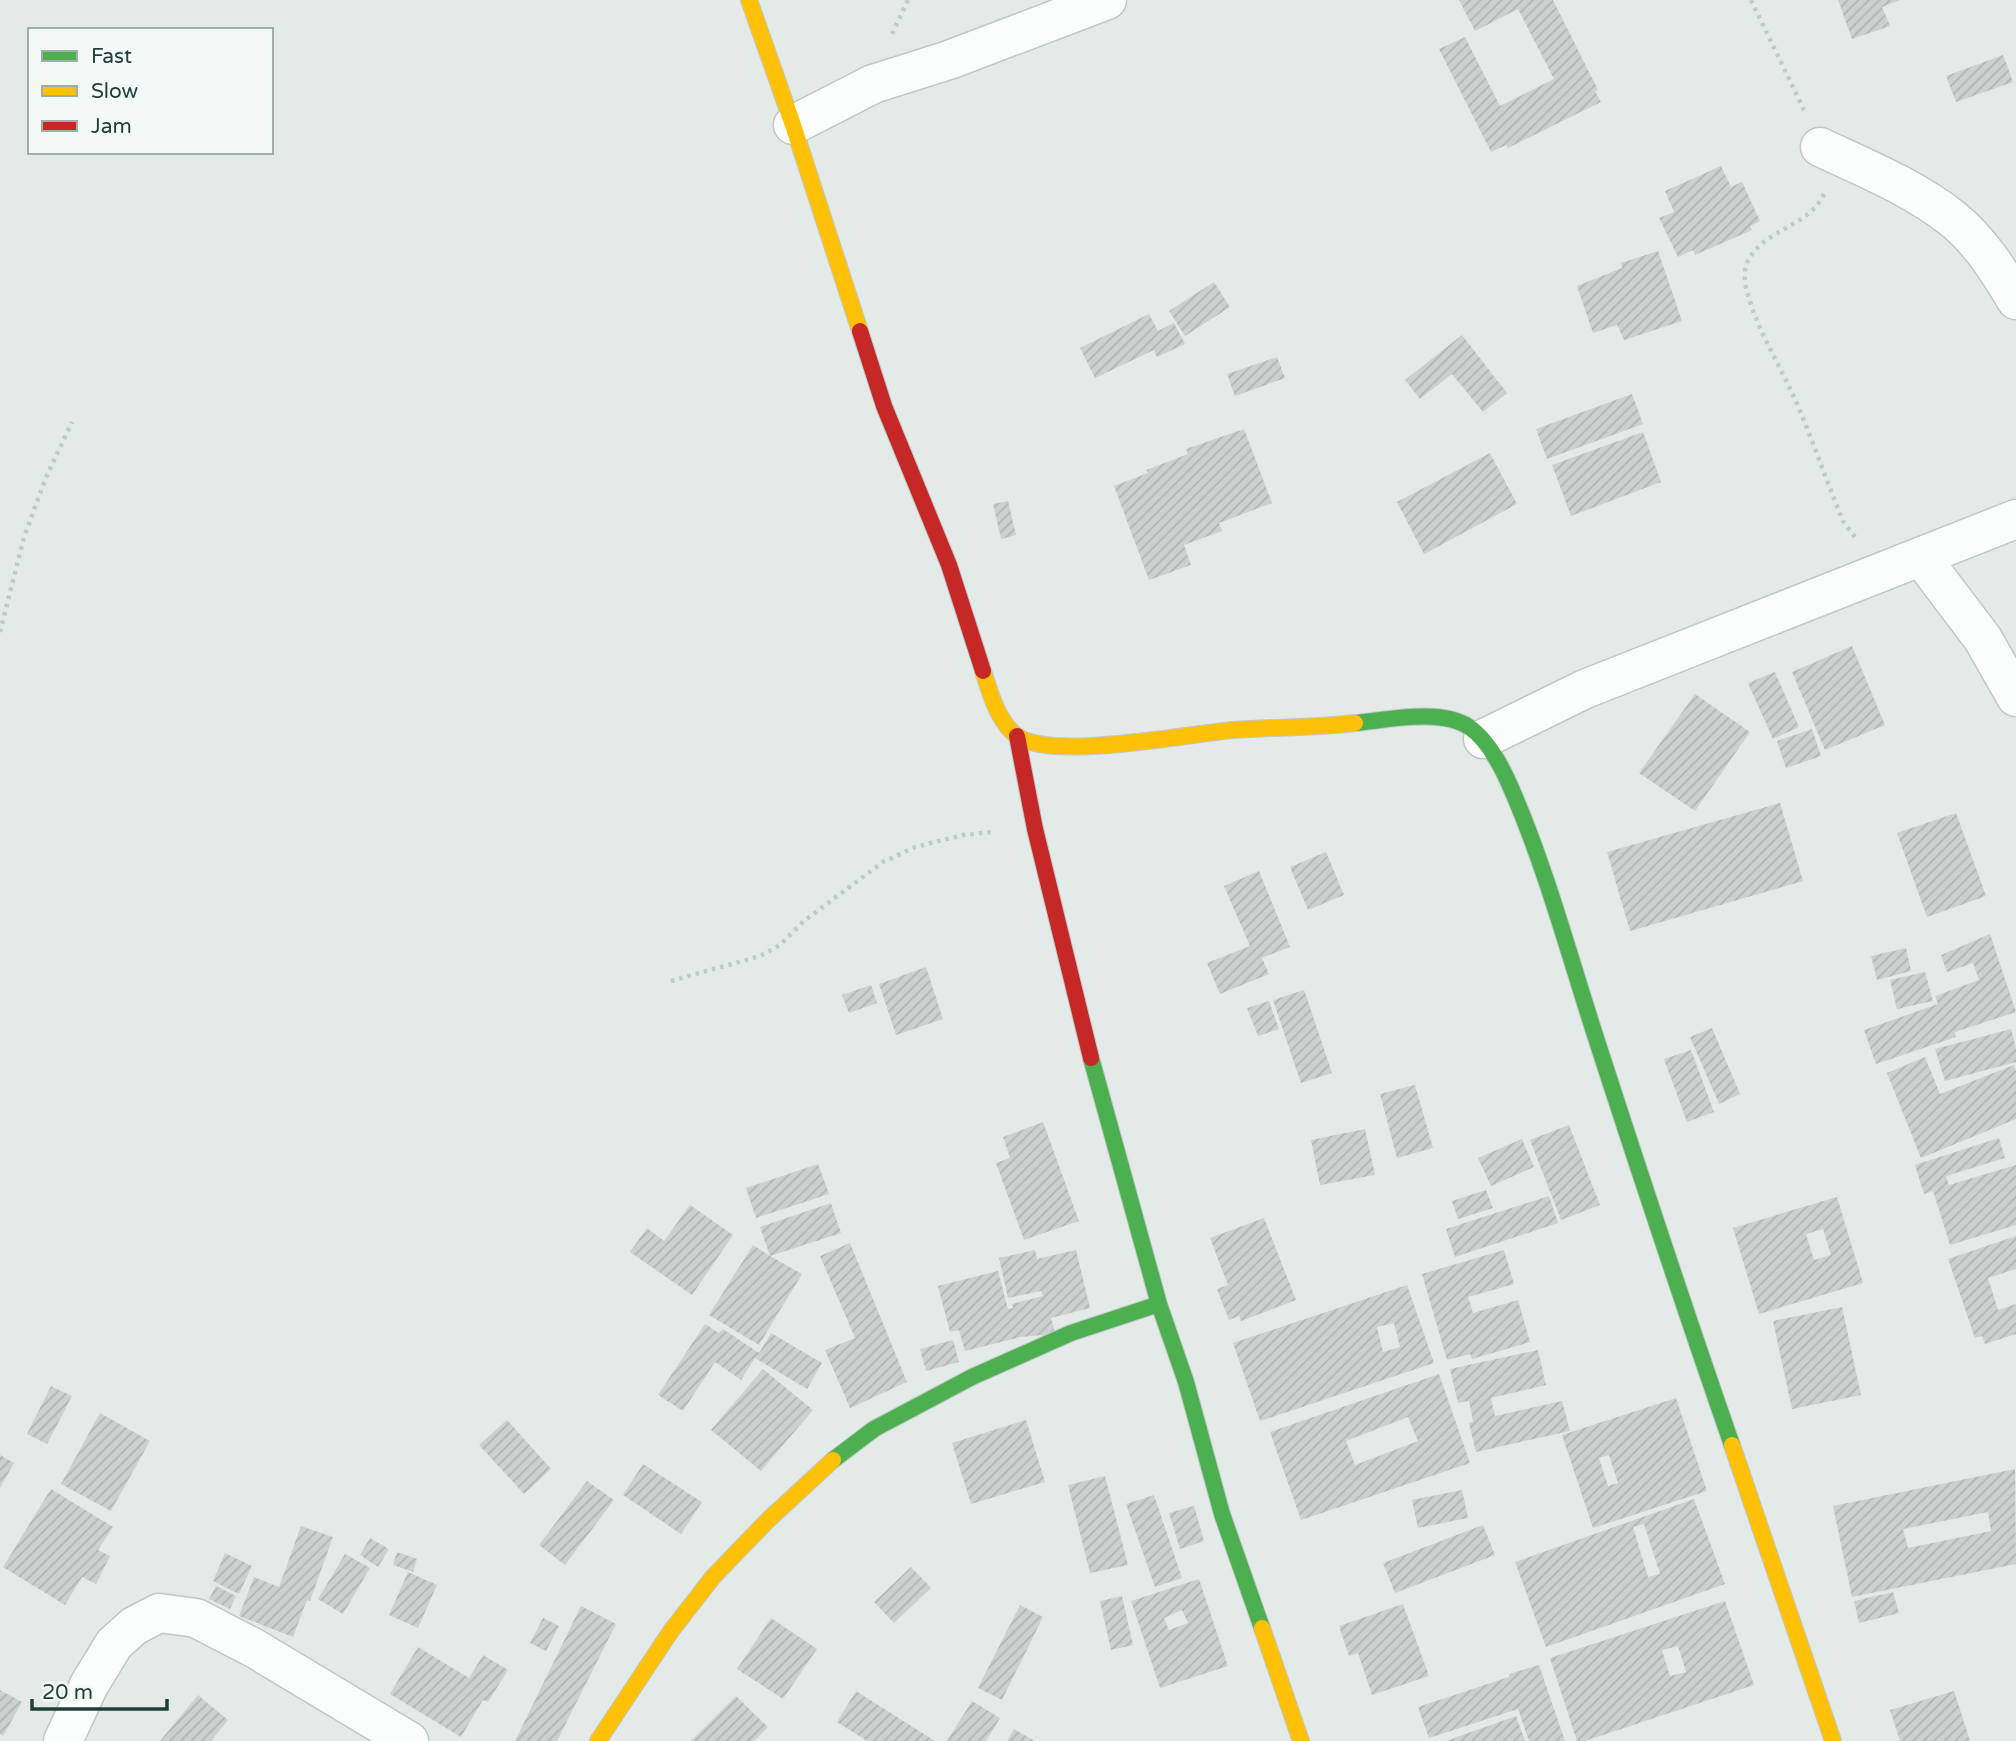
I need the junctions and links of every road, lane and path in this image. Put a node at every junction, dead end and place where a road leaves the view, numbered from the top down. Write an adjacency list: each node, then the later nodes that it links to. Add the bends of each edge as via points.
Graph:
1 (749, 0): 4 (street)
2 (1107, 0): 4 (street, via 873,84)
3 (1751, 0): 5 (path)
4 (793, 125): 12 (street, via 884,405 950,565 995,708)
5 (1820, 147): 6 (street, via 1917,195 1953,219 1982,248); 9 (path, via 1827,185 1818,206 1749,257 1744,272 1747,293 1843,522 1861,546)
6 (2016, 300)
7 (72, 422): 10 (path, via 24,537)
8 (2016, 519): 9 (street)
9 (1905, 564): 11 (street, via 1983,639); 13 (street, via 1586,689)
10 (0, 632)
11 (2016, 696)
12 (1017, 736): 13 (street, via 1039,745 1114,745 1232,730 1417,717 1449,719 1468,726); 14 (street)
13 (1483, 739): 21 (street, via 1510,786 1534,848 1653,1215)
14 (1035, 829): 15 (path, via 962,835 915,847 883,862 760,956); 16 (street, via 1090,1054)
15 (671, 981)
16 (1159, 1304): 19 (street, via 1071,1333 972,1377 874,1429 824,1466 713,1577); 20 (street, via 1222,1514)
17 (63, 1741): 18 (street, via 114,1644 134,1626 159,1614 196,1618)
18 (409, 1741)
19 (598, 1741)
20 (1301, 1741)
21 (1833, 1741)

